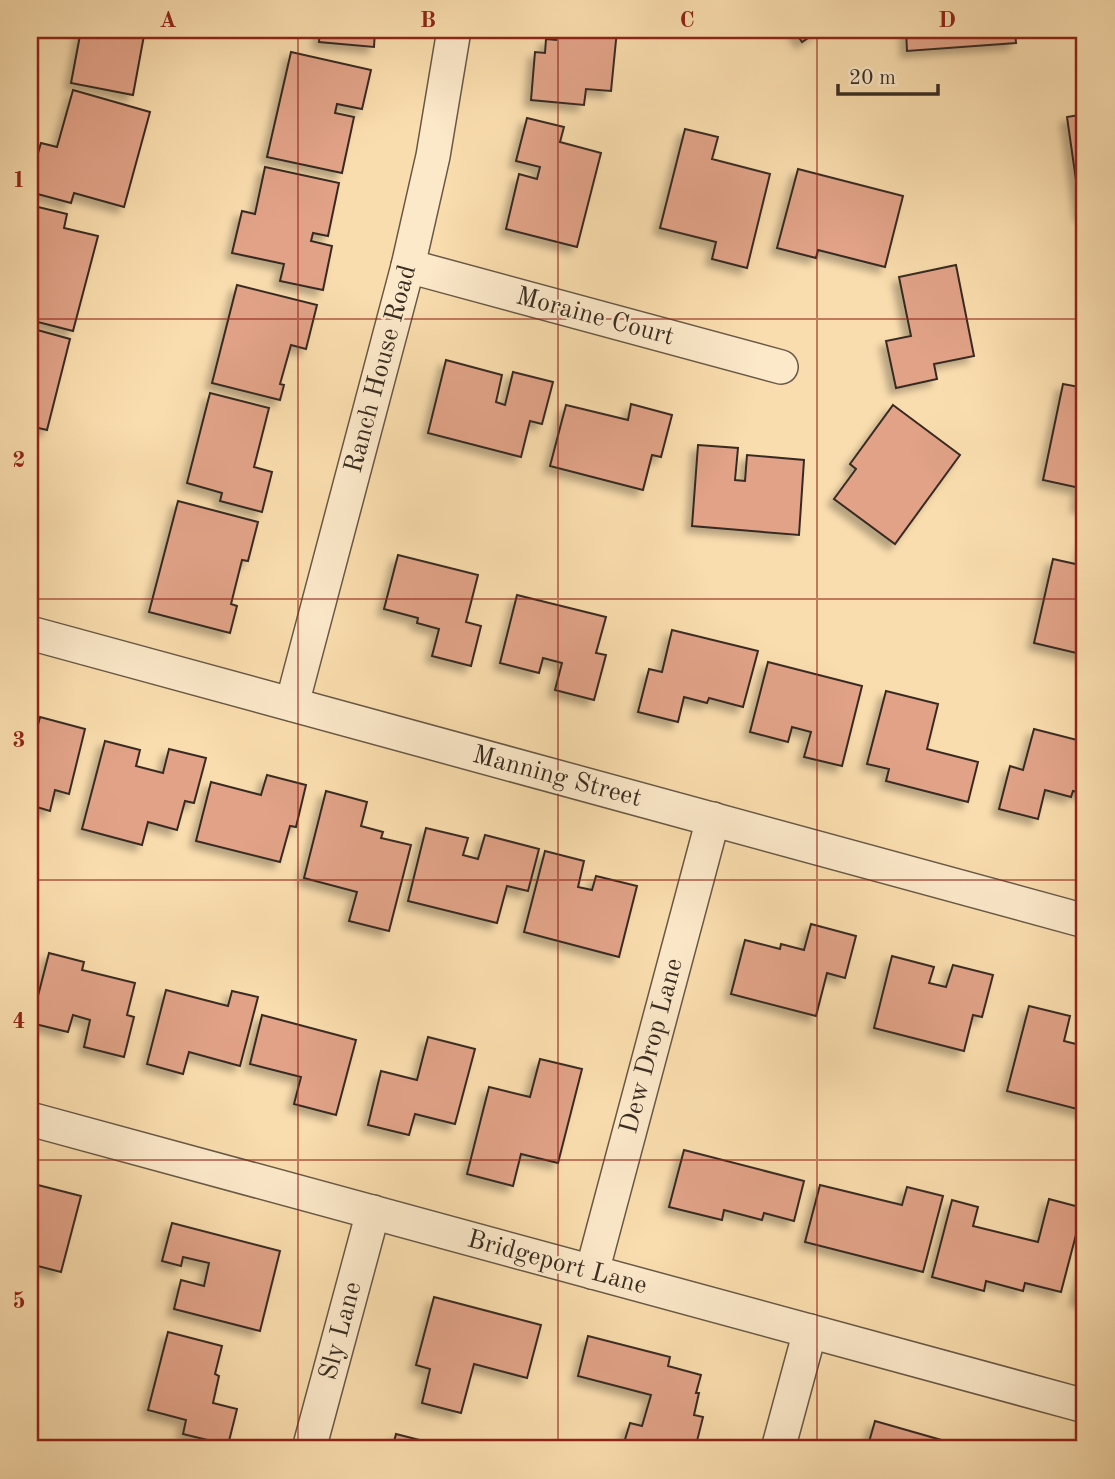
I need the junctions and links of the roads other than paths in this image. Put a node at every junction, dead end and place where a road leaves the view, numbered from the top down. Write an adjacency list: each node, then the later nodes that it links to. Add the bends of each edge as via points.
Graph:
1 (454, 30): 2 (street, Ranch House Road)
2 (408, 266): 3 (street, Moraine Court); 5 (street, Ranch House Road)
3 (781, 368)
4 (30, 633): 5 (street, Manning Street)
5 (292, 704): 6 (street, Manning Street)
6 (713, 819): 7 (street, Manning Street); 10 (street, Dew Drop Lane)
7 (1085, 921)
8 (30, 1119): 9 (street, Bridgeport Lane)
9 (373, 1212): 10 (street, Bridgeport Lane); 13 (street, Sly Lane)
10 (592, 1272): 11 (street, Bridgeport Lane)
11 (810, 1331): 12 (street, Bridgeport Lane); 14 (street)
12 (1085, 1406)
13 (309, 1449)
14 (778, 1449)

